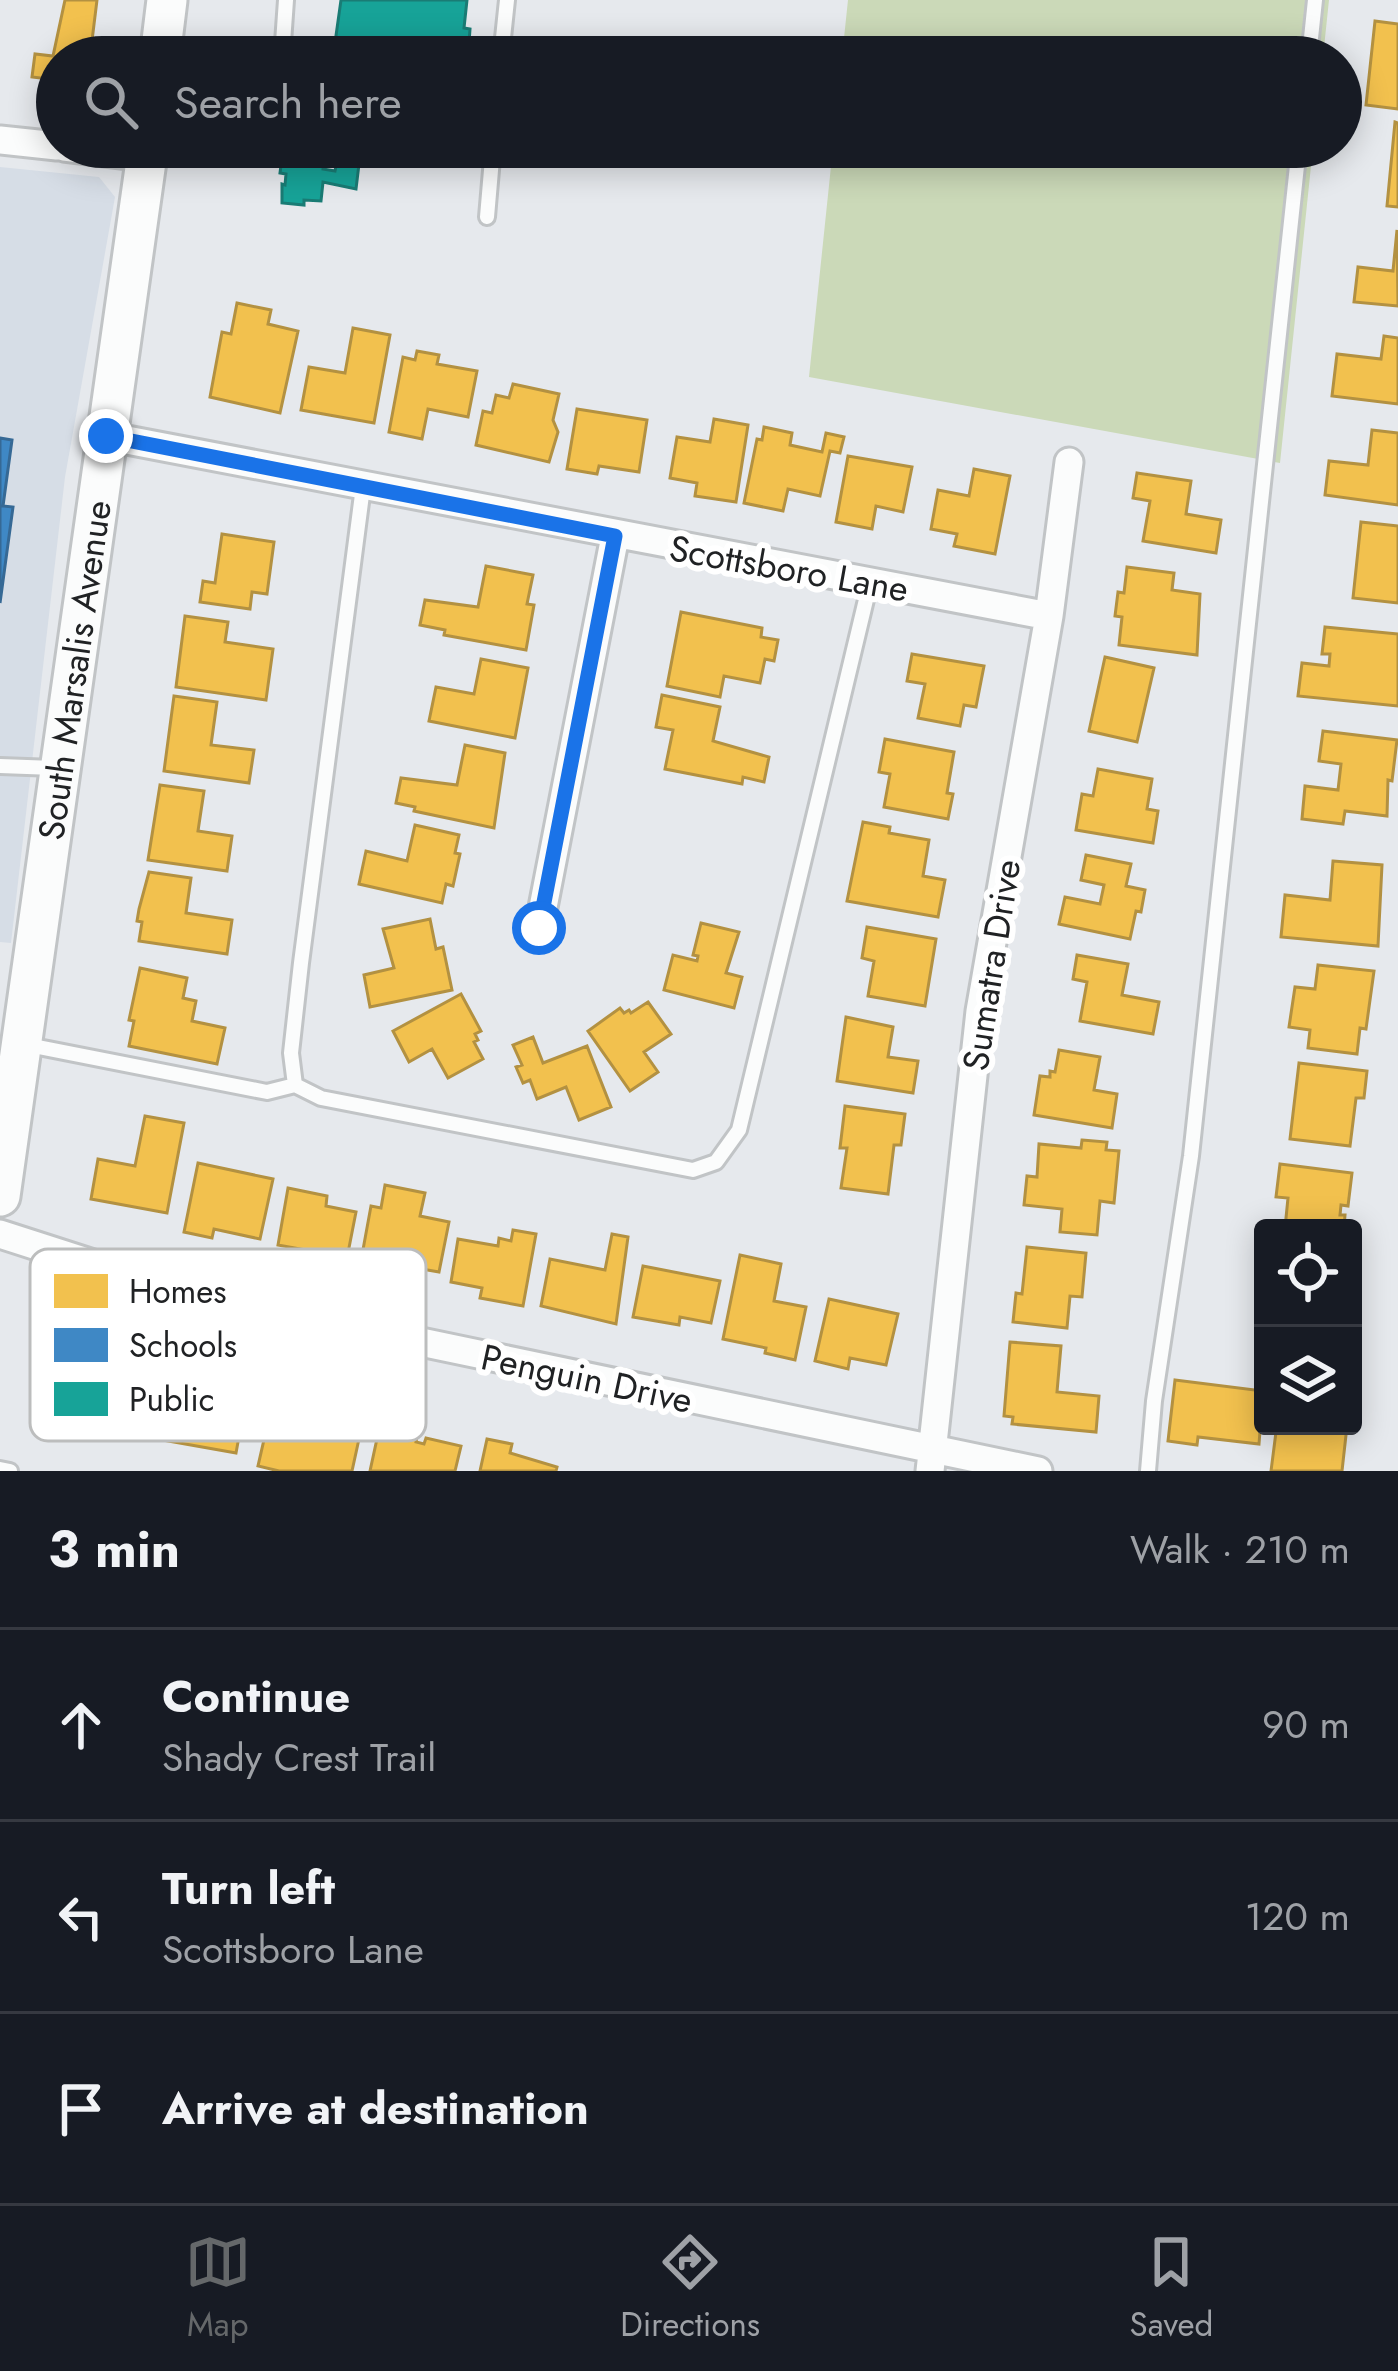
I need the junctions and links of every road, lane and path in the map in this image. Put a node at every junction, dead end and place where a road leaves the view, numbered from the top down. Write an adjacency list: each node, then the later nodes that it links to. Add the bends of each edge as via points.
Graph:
1 (167, 0): 5 (street)
2 (286, 0): 6 (lane)
3 (507, 0): 7 (lane)
4 (1315, 0): 8 (lane)
5 (163, 36)
6 (283, 36)
7 (503, 36)
8 (1311, 36)
9 (0, 140): 10 (street)
10 (36, 144)
11 (145, 168): 15 (street, South Marsalis Avenue)
12 (491, 168): 14 (lane)
13 (1297, 168): 34 (lane, via 1191,1156)
14 (487, 218)
15 (106, 436): 17 (street, Scottsboro Lane); 22 (street, South Marsalis Avenue)
16 (1069, 462): 20 (street, Sumatra Drive)
17 (363, 487): 18 (street, Scottsboro Lane); 25 (lane, via 301,963)
18 (615, 536): 19 (street, Scottsboro Lane); 23 (street)
19 (870, 583): 20 (street, Scottsboro Lane); 25 (lane, via 739,1130 716,1162 693,1170 622,1158 321,1098)
20 (1049, 616): 30 (street, Sumatra Drive, via 980,1011)
21 (0, 766): 22 (lane)
22 (59, 768): 24 (street, South Marsalis Avenue)
23 (539, 928)
24 (21, 1044): 25 (lane, via 267,1092); 26 (street, South Marsalis Avenue)
25 (295, 1085)
26 (0, 1196)
27 (0, 1234): 28 (street, Penguin Drive)
28 (46, 1249)
29 (426, 1348): 30 (street, Penguin Drive)
30 (931, 1461): 33 (street, Penguin Drive)
31 (0, 1469): 32 (lane)
32 (10, 1471)
33 (1038, 1471)
34 (1148, 1471)

